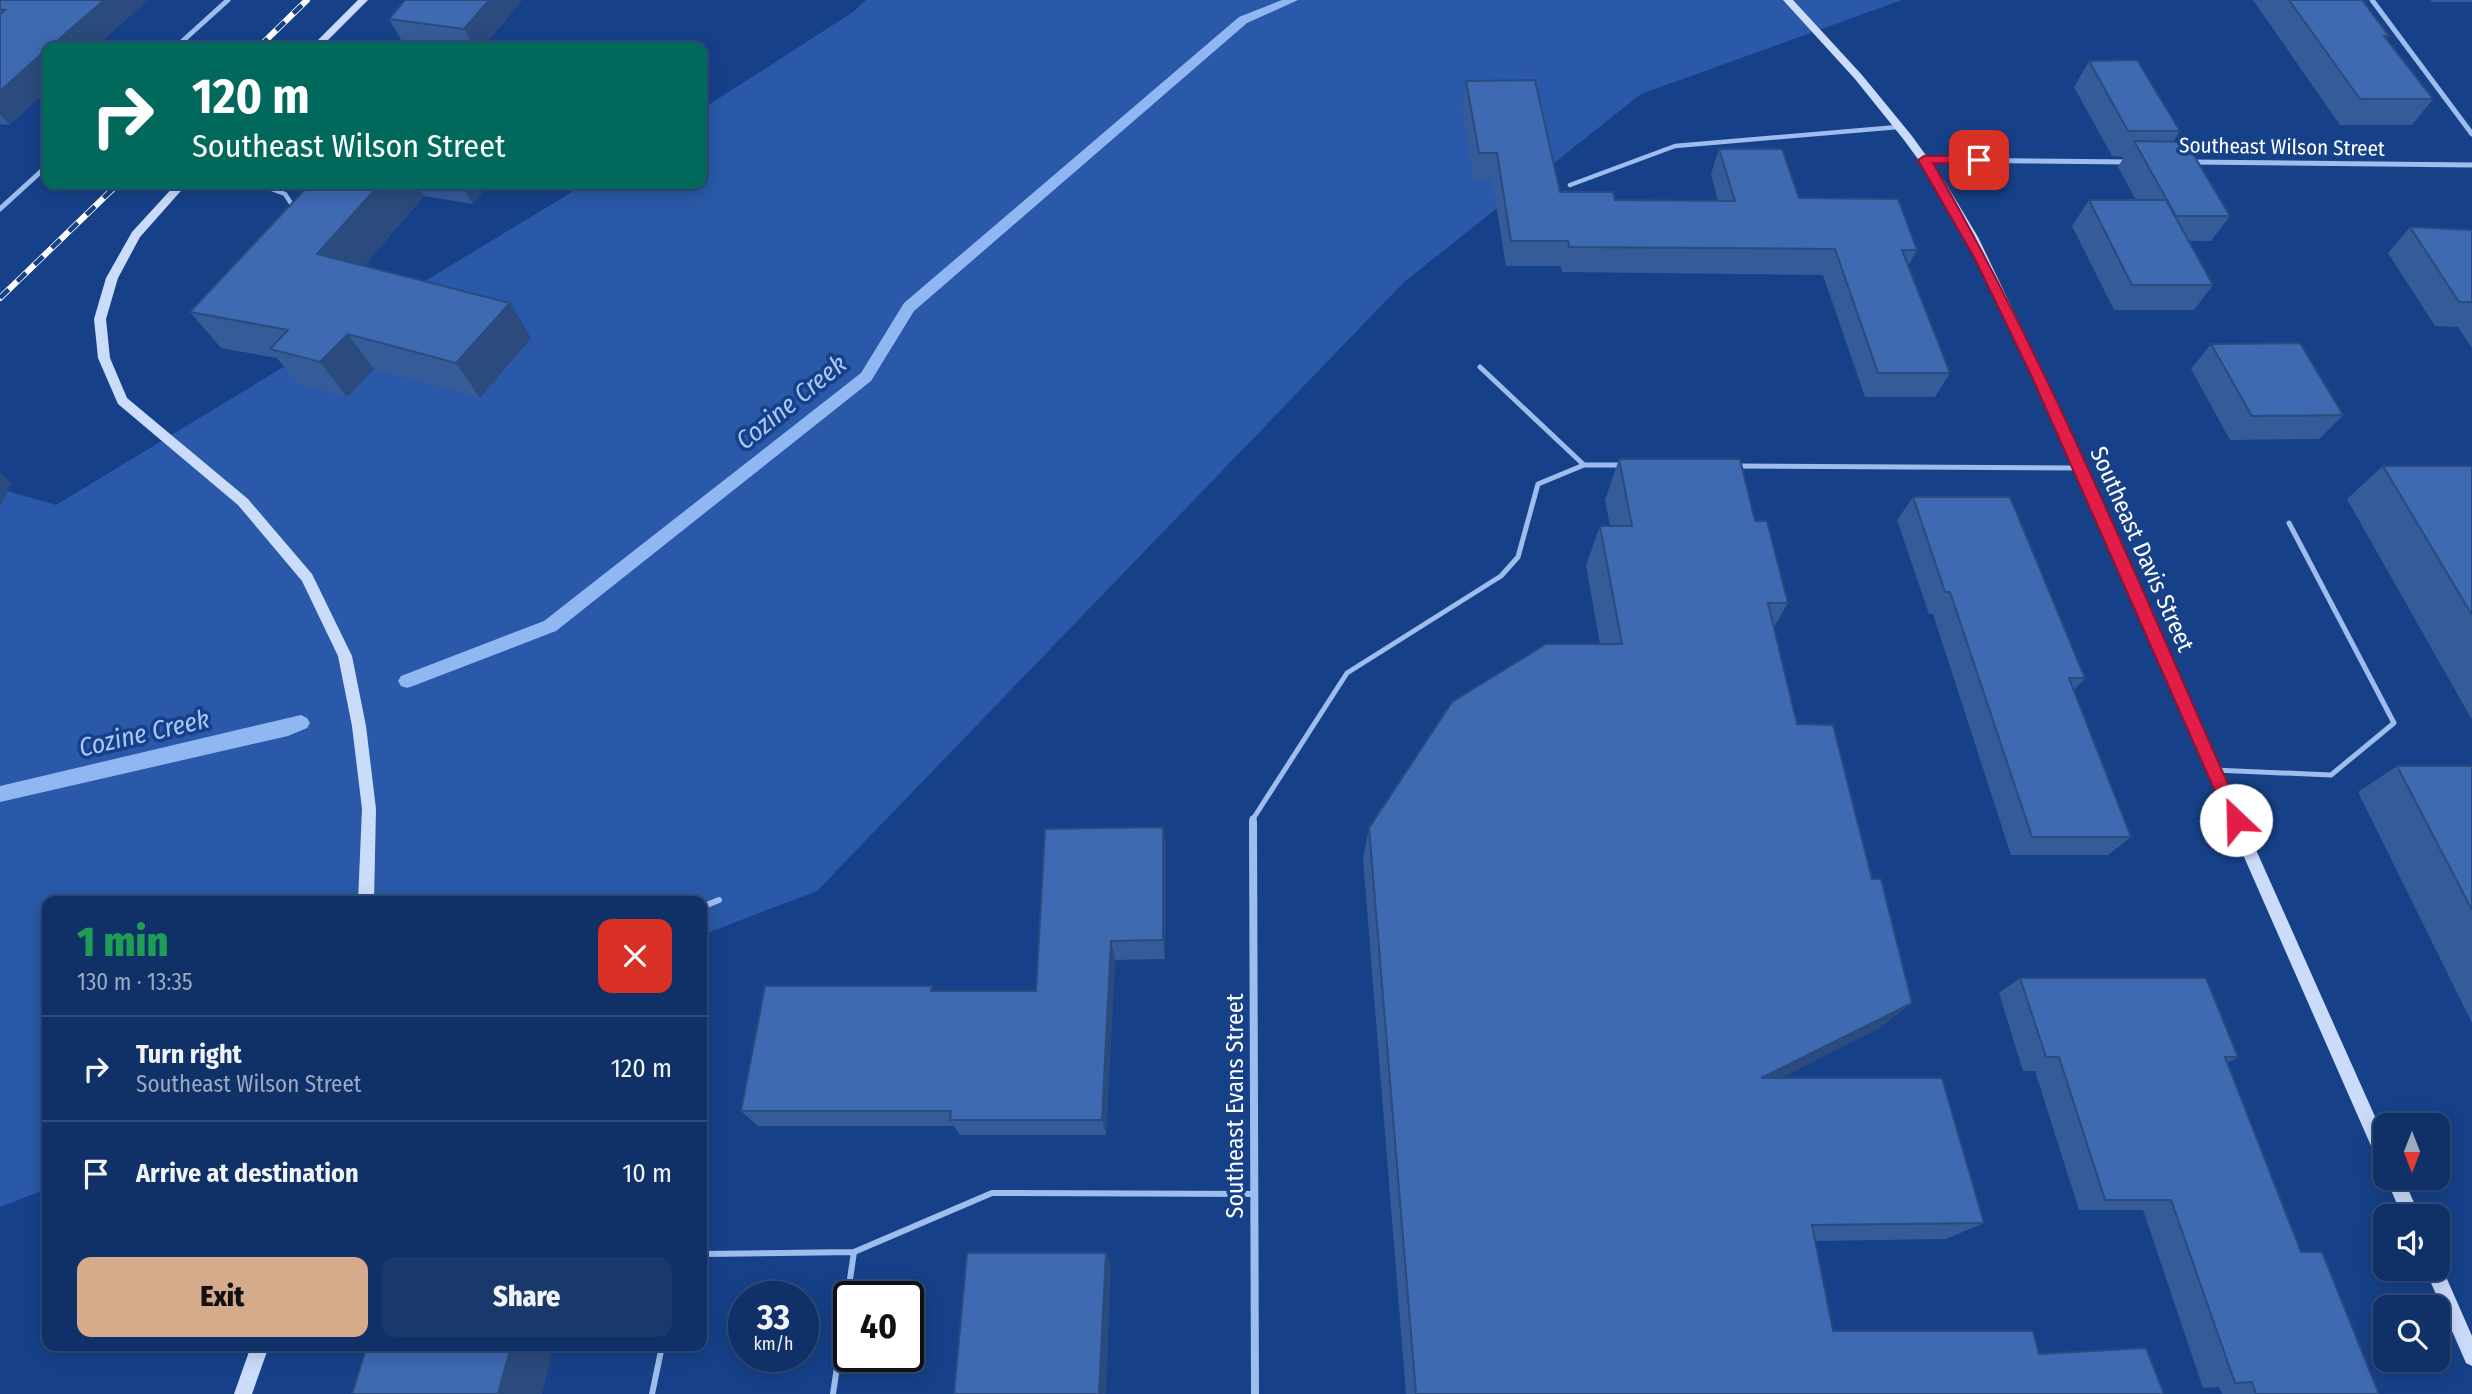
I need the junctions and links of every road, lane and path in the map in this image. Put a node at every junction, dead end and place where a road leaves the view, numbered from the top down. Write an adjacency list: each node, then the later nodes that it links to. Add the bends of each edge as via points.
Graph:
1 (228, 0): 5 (street)
2 (363, 0): 6 (street)
3 (1788, 0): 7 (street, Southeast Davis Street, via 1858,75)
4 (2372, 0): 8 (street)
5 (182, 42)
6 (321, 42)
7 (1898, 127): 9 (street, Southeast Davis Street); 14 (lane, via 1675,146)
8 (2472, 134)
9 (1924, 160): 10 (street, Southeast Wilson Street); 23 (street, Southeast Davis Street, via 1981,257)
10 (2144, 162)
11 (2185, 162): 12 (street, Southeast Wilson Street)
12 (2472, 165)
13 (42, 171): 17 (street)
14 (1570, 185)
15 (178, 189): 27 (street, via 136,235 112,278 100,319 104,358 122,401 243,502 307,578 340,645 359,726 369,809)
16 (272, 189): 18 (lane, via 285,194 295,208)
17 (0, 209)
18 (289, 217)
19 (1480, 368): 20 (lane)
20 (1584, 465): 21 (lane); 26 (lane, via 1538,484 1518,557 1501,576 1347,673)
21 (1625, 466)
22 (1721, 466): 23 (lane)
23 (2080, 468): 25 (street, Southeast Davis Street)
24 (2289, 523): 25 (lane, via 2394,723 2331,775)
25 (2214, 771): 30 (street, Southeast Davis Street)
26 (1254, 819): 31 (street, Southeast Evans Street)
27 (366, 896)
28 (719, 900): 29 (lane)
29 (707, 905)
30 (2373, 1131)
31 (1255, 1194): 32 (lane, via 992,1193); 41 (street, Southeast Evans Street)
32 (854, 1252): 33 (lane); 40 (lane)
33 (707, 1254)
34 (2439, 1281): 37 (street)
35 (258, 1351): 38 (street)
36 (661, 1351): 39 (lane)
37 (2472, 1357)
38 (243, 1394)
39 (652, 1394)
40 (833, 1394)
41 (1255, 1394)

